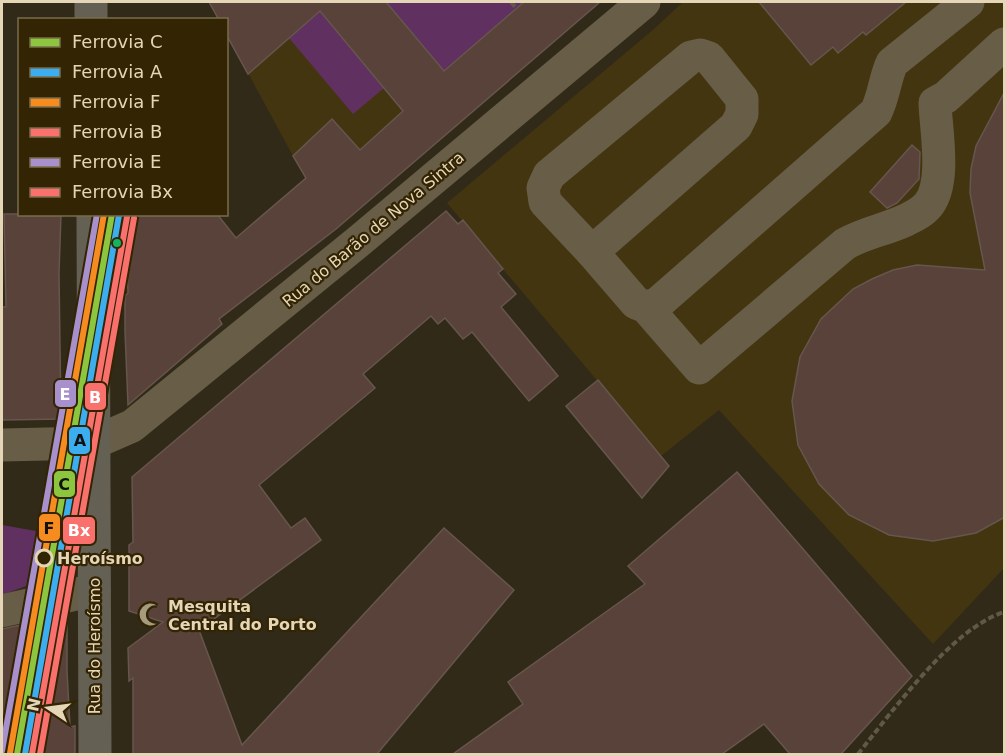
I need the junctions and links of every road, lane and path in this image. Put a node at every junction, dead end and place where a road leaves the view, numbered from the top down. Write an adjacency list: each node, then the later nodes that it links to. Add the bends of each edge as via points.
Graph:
1 (91, 2): 6 (main road)
2 (511, 2): 5 (path)
3 (644, 2): 11 (street, Rua do Barão de Nova Sintra, via 132,426)
4 (968, 2): 10 (street, via 892,63 876,112 657,304)
5 (516, 8)
6 (91, 18)
7 (1005, 44): 10 (street, via 935,103 939,169 936,190 922,212 845,244 699,368)
8 (93, 216): 11 (main road, Rua do Heroísmo)
9 (592, 252): 9 (street, via 736,126 742,114 742,99 709,58 692,57 549,175 543,188 545,202); 10 (street, via 636,303)
10 (646, 308)
11 (93, 442): 12 (street); 13 (main road, Rua do Heroísmo)
12 (2, 445)
13 (94, 590): 14 (street); 16 (main road, Rua do Heroísmo)
14 (2, 611)
15 (1005, 612): 17 (path, via 993,615 965,635 923,674)
16 (95, 754)
17 (858, 754)

